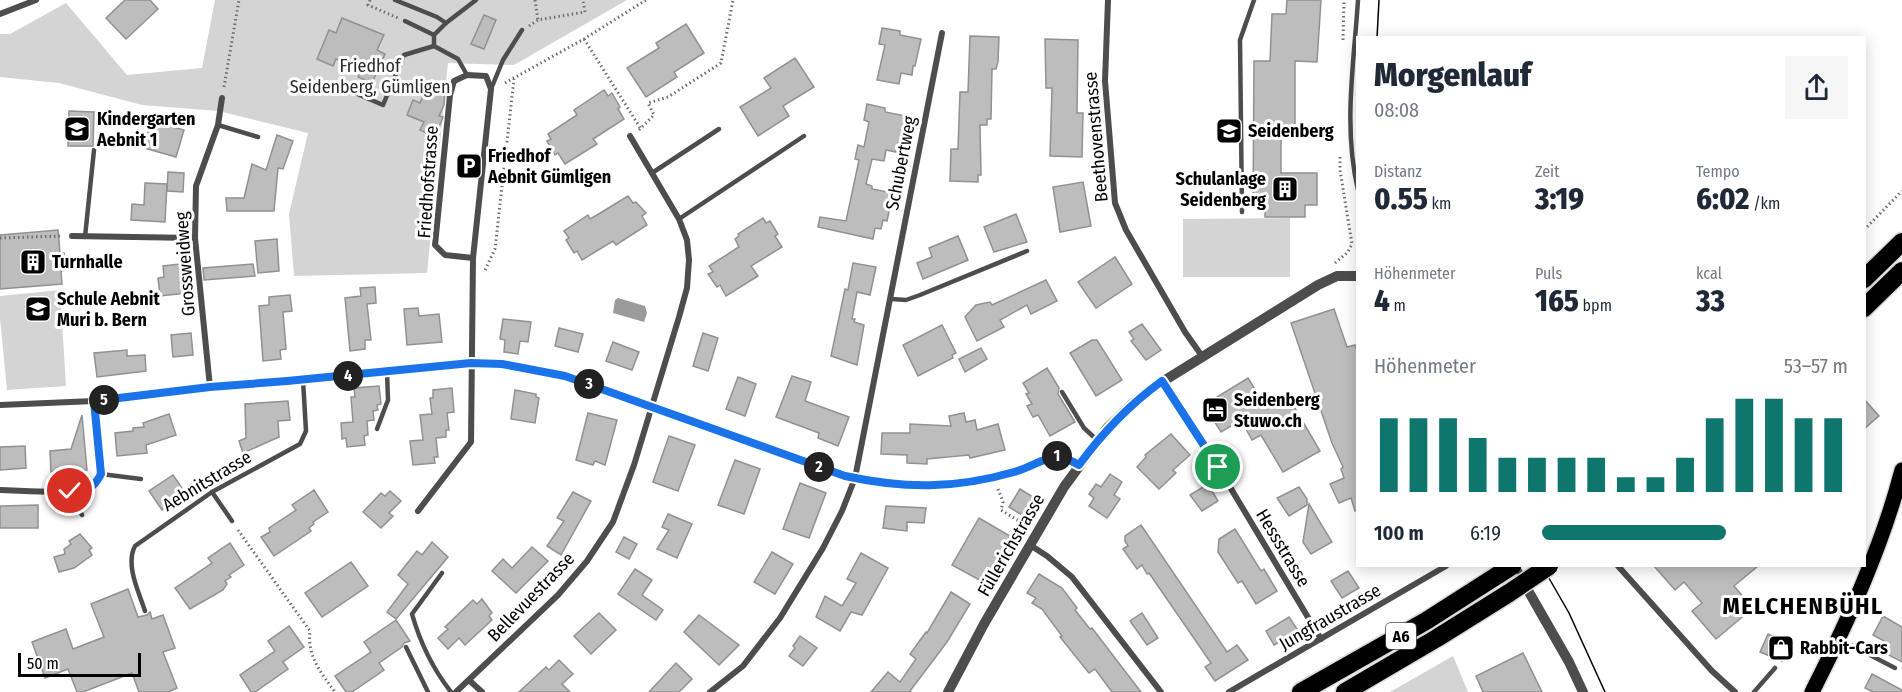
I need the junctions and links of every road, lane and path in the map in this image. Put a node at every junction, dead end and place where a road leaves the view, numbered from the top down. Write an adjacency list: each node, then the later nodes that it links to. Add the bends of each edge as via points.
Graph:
1 (36, 0): 13 (street)
2 (239, 0): 25 (path)
3 (370, 0): 14 (path, via 368,5)
4 (395, 0): 15 (lane)
5 (476, 0): 15 (lane)
6 (535, 0): 7 (path, via 538,20 585,12)
7 (583, 0)
8 (646, 0): 19 (path)
9 (733, 0): 27 (path, via 721,63 668,97 648,103 654,115)
10 (1108, 0): 53 (street, Beethovenstrasse, via 1105,81 1115,203 1126,230)
11 (1254, 0): 36 (lane, via 1240,40)
12 (1358, 0): 34 (lane, via 1350,114)
13 (0, 14)
14 (405, 21): 18 (lane)
15 (446, 23): 18 (lane)
16 (522, 30): 24 (lane)
17 (942, 33): 51 (street, Schubertweg)
18 (434, 36): 20 (lane)
19 (585, 39): 22 (path); 27 (path)
20 (434, 46): 21 (lane, via 458,59); 23 (lane, via 404,55 383,105)
21 (467, 75): 24 (street, via 486,76); 46 (street, Friedhofstrasse, via 454,81 450,95 435,244 445,255)
22 (514, 79): 24 (path); 48 (path, via 495,249)
23 (334, 84)
24 (491, 89): 46 (street)
25 (222, 98): 26 (street, Grossweidweg)
26 (218, 125): 31 (lane); 43 (street, Grossweidweg, via 196,186)
27 (641, 129): 29 (path)
28 (719, 129): 33 (lane)
29 (630, 136): 33 (street, Bellevuestrasse)
30 (804, 136): 37 (lane)
31 (258, 137)
32 (94, 150): 41 (lane)
33 (652, 173): 37 (street, Bellevuestrasse)
34 (1356, 179)
35 (1902, 191): 38 (path)
36 (1242, 212)
37 (679, 219): 62 (street, Bellevuestrasse, via 687,240 687,288)
38 (1866, 228)
39 (72, 236): 41 (street)
40 (56, 237): 42 (path)
41 (85, 237): 43 (street)
42 (0, 238)
43 (195, 238): 58 (street, Grossweidweg)
44 (1902, 242): 50 (highway)
45 (1027, 251): 51 (lane, via 906,300)
46 (473, 258): 54 (street)
47 (1902, 271): 52 (highway)
48 (484, 272)
49 (1356, 276): 53 (street, Füllerichstrasse, via 1330,278)
50 (1866, 277)
51 (891, 299): 68 (street, Schubertweg)
52 (1866, 306)
53 (1202, 356): 57 (street, Füllerichstrasse)
54 (471, 363): 55 (street); 62 (street, via 502,364 565,376); 74 (street, via 471,442)
55 (387, 372): 56 (street); 63 (lane, via 388,400)
56 (303, 380): 58 (street); 73 (lane, Aebnitstrasse, via 306,430 300,444)
57 (1162, 381): 64 (street, Füllerichstrasse, via 1132,404); 85 (street, Hessstrasse)
58 (210, 387): 60 (street)
59 (1062, 392): 64 (lane, via 1084,428)
60 (94, 401): 61 (street); 67 (street)
61 (0, 405)
62 (652, 406): 68 (street); 90 (street, Bellevuestrasse, via 625,494 607,532 558,596)
63 (377, 429)
64 (1097, 440): 65 (street, Füllerichstrasse)
65 (1079, 465): 68 (street, via 1066,457 1054,457 995,478 934,487); 77 (street, Füllerichstrasse)
66 (1902, 470): 86 (main road)
67 (101, 474): 69 (lane); 72 (street, via 95,485)
68 (855, 478): 96 (street, via 823,548 780,618 743,666)
69 (141, 479)
70 (997, 487): 77 (path, via 1003,502 1001,510)
71 (0, 490): 72 (street)
72 (70, 491): 75 (lane)
73 (212, 492): 76 (lane); 84 (lane, Aebnitstrasse, via 135,546 131,553)
74 (418, 511)
75 (82, 515)
76 (232, 522): 91 (path, via 310,631 312,658)
77 (1039, 529): 78 (street, Füllerichstrasse)
78 (1030, 545): 97 (street, Füllerichstrasse); 98 (street, via 1077,583)
79 (1444, 567): 85 (street, Jungfraustrasse)
80 (1548, 567): 101 (highway, A6, bridge)
81 (1618, 567): 103 (street)
82 (1508, 569): 100 (highway, A6); 102 (street, via 1569,662)
83 (442, 573): 93 (lane, via 412,614 437,674)
84 (145, 611)
85 (1321, 639): 99 (street, Jungfraustrasse)
86 (1839, 639): 89 (lane); 105 (main road)
87 (406, 647): 92 (lane)
88 (1775, 668): 104 (lane)
89 (1894, 668)
90 (470, 681): 94 (street, Bellevuestrasse); 95 (street)
91 (335, 692)
92 (428, 692)
93 (451, 692)
94 (456, 692)
95 (482, 692)
96 (710, 692)
97 (948, 692)
98 (1161, 692)
99 (1229, 692)
100 (1301, 692)
101 (1345, 692)
102 (1583, 692)
103 (1735, 692)
104 (1754, 692)
105 (1812, 692)

